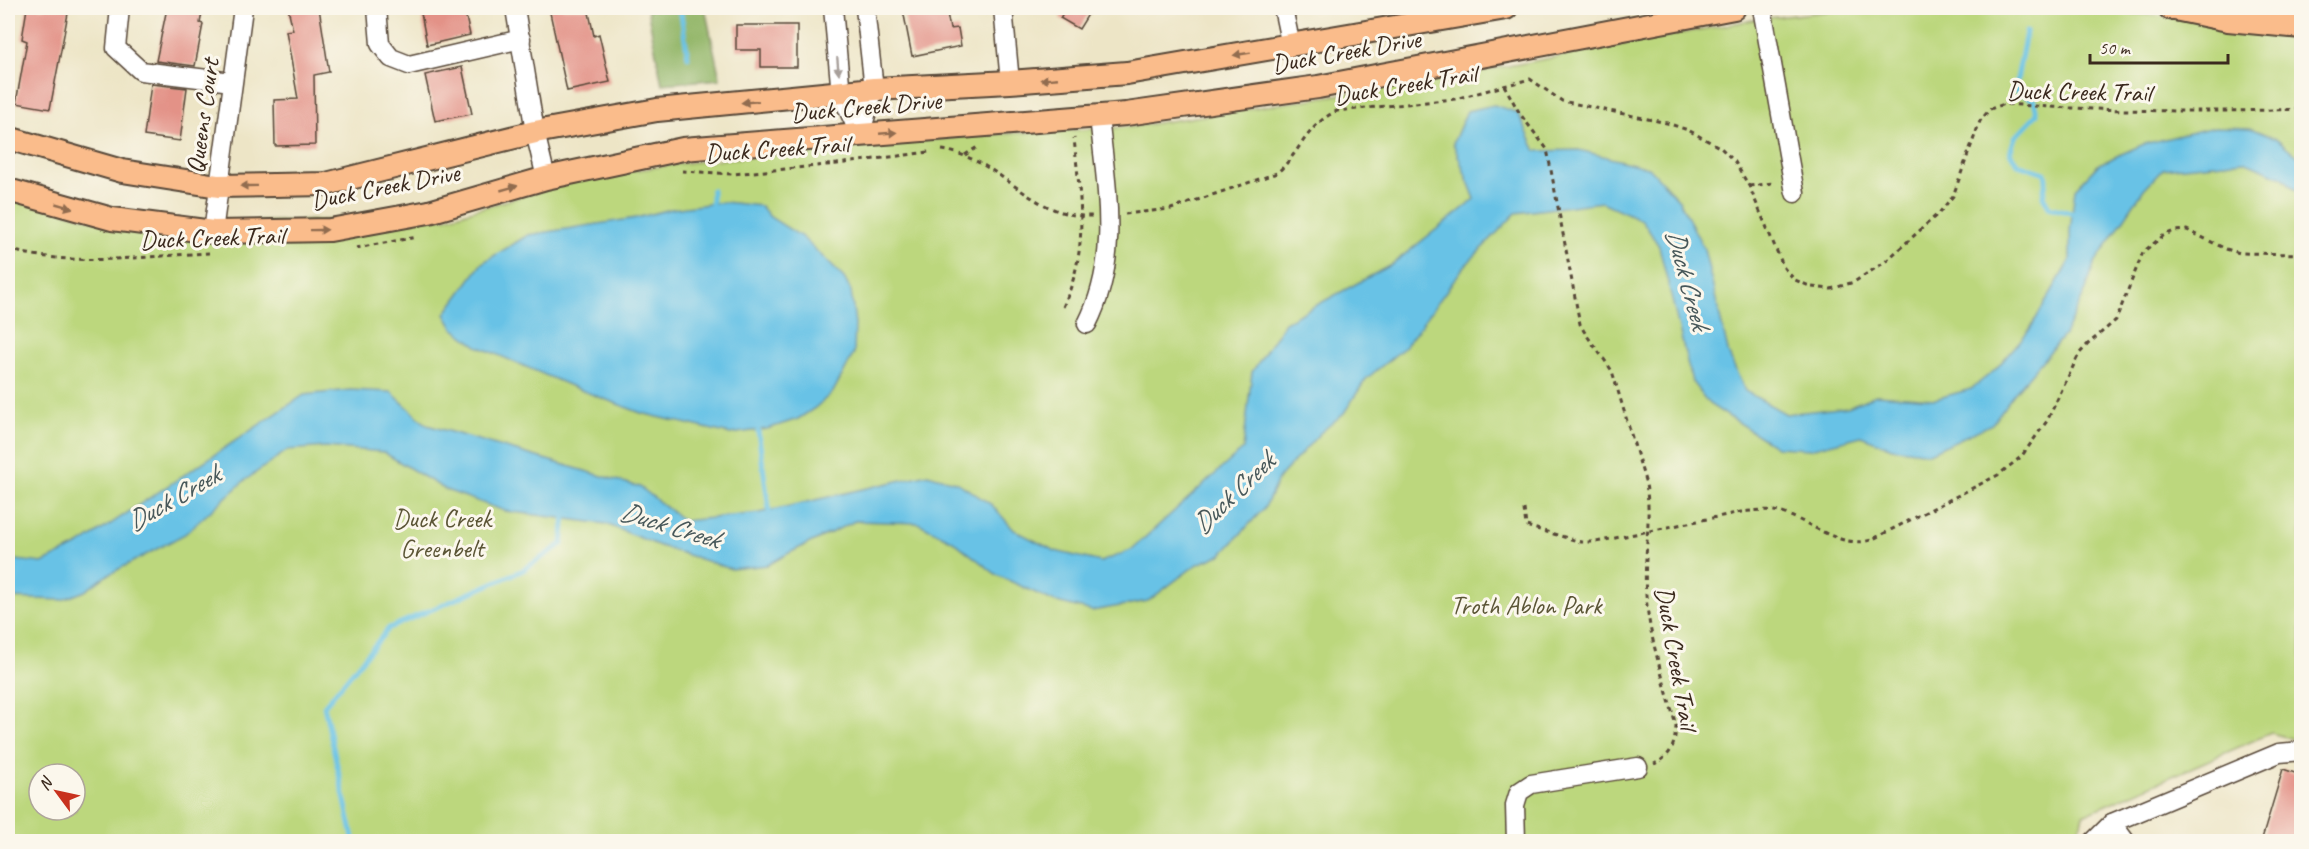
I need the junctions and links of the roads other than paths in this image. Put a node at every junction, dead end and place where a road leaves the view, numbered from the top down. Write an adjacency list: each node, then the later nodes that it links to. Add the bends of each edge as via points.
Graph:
1 (120, 8): 18 (street, via 116,48 141,71)
2 (243, 8): 18 (street, Queens Court)
3 (377, 8): 16 (street, via 380,44 391,58 409,65)
4 (515, 8): 16 (street)
5 (833, 8): 21 (street, one-way to 21)
6 (865, 8): 20 (street)
7 (1003, 8): 19 (street)
8 (1283, 8): 17 (street)
9 (1506, 8): 17 (main road, Duck Creek Drive)
10 (1734, 8): 13 (main road, Duck Creek Drive)
11 (1762, 8): 28 (street)
12 (2170, 8): 14 (main road)
13 (1690, 12): 22 (main road, Duck Creek Drive, via 1318,87)
14 (2229, 12): 15 (main road)
15 (2301, 27)
16 (521, 39): 23 (street)
17 (1291, 46): 19 (main road, Duck Creek Drive, one-way to 19, via 1127,73)
18 (232, 82): 27 (street, Queens Court)
19 (1010, 82): 20 (main road, Duck Creek Drive)
20 (874, 89): 21 (main road, Duck Creek Drive); 24 (street)
21 (841, 94): 23 (main road, Duck Creek Drive, one-way to 23, via 657,110); 24 (street)
22 (1099, 116): 24 (main road, Duck Creek Drive, one-way to 22); 31 (street, via 1109,215 1106,272)
23 (535, 132): 26 (street); 27 (main road, Duck Creek Drive, one-way to 27, via 327,184)
24 (860, 135): 26 (main road, Duck Creek Drive, via 683,149)
25 (8, 138): 27 (main road, Duck Creek Drive, via 122,171)
26 (546, 178): 30 (main road, Duck Creek Drive, one-way to 26, via 330,230 429,212)
27 (218, 186): 30 (street, Queens Court)
28 (1793, 186)
29 (8, 190): 30 (main road, Duck Creek Drive, one-way to 30)
30 (212, 243)
31 (1087, 324)
32 (2301, 751): 34 (street, via 2279,753)
33 (1638, 767): 35 (street, via 1532,784 1519,792 1515,805)
34 (2112, 823): 36 (street); 37 (street)
35 (1516, 842)
36 (2093, 842)
37 (2126, 842)

